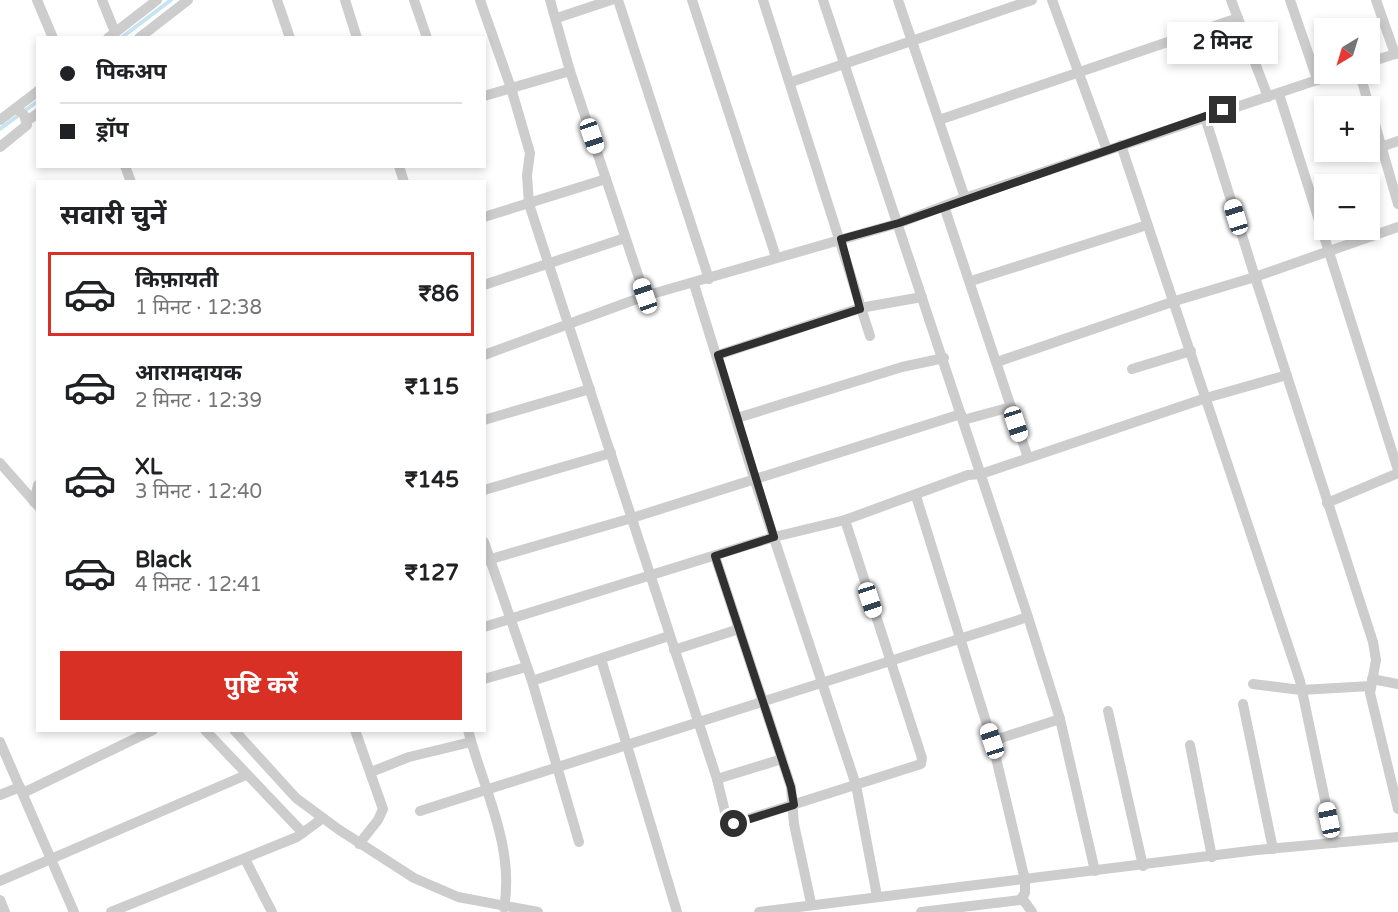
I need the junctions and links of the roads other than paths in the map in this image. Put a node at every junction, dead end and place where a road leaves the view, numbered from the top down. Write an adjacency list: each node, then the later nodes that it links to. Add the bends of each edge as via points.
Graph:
1 (37, 0): 24 (street)
2 (102, 0): 23 (street)
3 (157, 0): 23 (street)
4 (188, 0): 25 (street)
5 (277, 0): 26 (street)
6 (345, 0): 27 (street)
7 (414, 0): 28 (street)
8 (480, 0): 38 (street)
9 (550, 0): 21 (street)
10 (611, 0): 21 (street)
11 (618, 0): 69 (street)
12 (692, 0): 66 (street)
13 (764, 0): 37 (street)
14 (823, 0): 32 (street)
15 (898, 0): 29 (street)
16 (1032, 0): 29 (street)
17 (1052, 0): 35 (street)
18 (1231, 0): 22 (street)
19 (1290, 0): 34 (street)
20 (1376, 0): 30 (street)
21 (557, 18): 33 (street)
22 (1238, 18): 35 (street); 42 (street)
23 (112, 35)
24 (52, 36)
25 (141, 36)
26 (289, 36)
27 (356, 36)
28 (426, 36)
29 (913, 42): 32 (street); 47 (street)
30 (1396, 53): 31 (street)
31 (1380, 59)
32 (843, 63): 37 (street); 60 (street)
33 (570, 71): 38 (street); 54 (street)
34 (1314, 71)
35 (1078, 72): 47 (street); 53 (street)
36 (1314, 81): 40 (street)
37 (791, 82): 64 (street)
38 (511, 88): 41 (street); 56 (street, via 531,155 527,175)
39 (36, 94): 43 (street)
40 (1279, 94): 42 (street); 65 (street)
41 (486, 95)
42 (1268, 97): 45 (street)
43 (21, 113): 44 (street); 46 (street); 51 (street, via 24,129)
44 (36, 113)
45 (1205, 117): 50 (street); 68 (street)
46 (0, 120)
47 (939, 120): 55 (street)
48 (1398, 141): 52 (street)
49 (1380, 144): 52 (street)
50 (1121, 145): 53 (street); 61 (street)
51 (0, 147)
52 (1381, 147): 57 (street)
53 (1107, 150): 55 (street)
54 (606, 179): 56 (street); 63 (street)
55 (965, 198): 58 (street)
56 (529, 204): 59 (street); 67 (street)
57 (1398, 204)
58 (944, 206): 60 (street); 70 (street)
59 (486, 216)
60 (899, 223): 64 (street); 74 (street)
61 (1147, 225): 70 (street); 75 (street)
62 (1398, 227): 65 (street)
63 (626, 238): 67 (street); 73 (street)
64 (841, 239): 66 (street); 76 (street)
65 (1330, 250): 68 (street); 95 (street)
66 (776, 258): 69 (street)
67 (551, 266): 71 (street); 77 (street)
68 (1255, 278): 75 (street); 85 (street)
69 (709, 279): 72 (street)
70 (971, 281): 83 (street)
71 (486, 284)
72 (694, 284): 73 (street); 81 (street)
73 (645, 296): 77 (street)
74 (922, 297): 76 (street); 82 (street)
75 (1175, 301): 79 (street); 83 (street)
76 (860, 309): 78 (street); 81 (street)
77 (567, 326): 80 (street); 86 (street)
78 (870, 336)
79 (1191, 351): 84 (street); 87 (street)
80 (486, 355)
81 (718, 355): 90 (street)
82 (944, 358): 89 (street); 90 (street)
83 (997, 362): 88 (street)
84 (1132, 369)
85 (1287, 375): 87 (street); 100 (street)
86 (590, 389): 91 (street); 92 (street)
87 (1206, 398): 93 (street); 124 (street)
88 (1011, 407): 89 (street); 93 (street)
89 (962, 417): 96 (street); 97 (street)
90 (736, 418): 97 (street)
91 (486, 419)
92 (611, 453): 98 (street); 102 (street)
93 (1028, 458): 96 (street)
94 (0, 463): 101 (street)
95 (1398, 471): 100 (street)
96 (981, 474): 99 (street, via 968,475); 108 (street)
97 (754, 478): 102 (street); 104 (street)
98 (486, 489)
99 (916, 496): 103 (street); 113 (street)
100 (1327, 503): 121 (street, via 1373,642 1376,660)
101 (36, 504)
102 (632, 518): 106 (street); 107 (street)
103 (844, 520): 104 (street); 116 (street)
104 (774, 537): 105 (street); 120 (street)
105 (715, 556): 107 (street); 111 (street)
106 (487, 560): 109 (street)
107 (651, 576): 109 (street); 112 (street)
108 (1028, 617): 113 (street); 128 (street)
109 (511, 619): 110 (street); 117 (street)
110 (486, 626)
111 (739, 629): 114 (street); 125 (street)
112 (669, 636): 114 (street); 115 (street)
113 (958, 638): 116 (street); 135 (street)
114 (674, 650): 129 (street)
115 (601, 659): 119 (street); 137 (street)
116 (889, 659): 120 (street); 144 (street, via 922,761 919,767)
117 (526, 667): 118 (street); 119 (street)
118 (486, 678)
119 (532, 681): 140 (street)
120 (822, 682): 125 (street); 144 (street)
121 (1371, 682): 123 (street); 124 (street); 149 (street, via 1373,708)
122 (1253, 684): 124 (street)
123 (1398, 684)
124 (1301, 690): 154 (street)
125 (762, 700): 129 (street); 139 (street)
126 (1243, 704): 156 (street)
127 (1108, 711): 160 (street)
128 (1060, 719): 135 (street); 161 (street)
129 (698, 720): 137 (street); 143 (street)
130 (149, 732): 146 (street)
131 (207, 732): 142 (street)
132 (236, 732): 151 (street, via 296,798)
133 (356, 732): 141 (street)
134 (469, 736): 141 (street); 145 (street)
135 (992, 741): 162 (street)
136 (0, 742): 146 (street)
137 (628, 743): 140 (street); 176 (street)
138 (1190, 745): 157 (street)
139 (782, 759): 143 (street); 148 (street)
140 (555, 767): 145 (street); 153 (street)
141 (371, 772): 155 (street, via 383,809)
142 (246, 775): 151 (street); 159 (street)
143 (717, 779): 148 (street, via 726,816 732,824)
144 (856, 785): 148 (street); 164 (street)
145 (486, 788): 150 (street); 168 (street, via 507,865)
146 (21, 790): 147 (street); 159 (street)
147 (0, 795)
148 (794, 805): 167 (street, via 794,824)
149 (1398, 809)
150 (420, 811)
151 (315, 825): 155 (street); 158 (street)
152 (1398, 837): 154 (street)
153 (579, 842)
154 (1334, 843): 156 (street)
155 (359, 844): 168 (street, via 423,882 458,897)
156 (1273, 849): 157 (street)
157 (1212, 857): 160 (street)
158 (245, 859): 173 (street); 174 (street)
159 (52, 860): 163 (street); 172 (street)
160 (1143, 866): 161 (street)
161 (1095, 871): 162 (street)
162 (1025, 880): 164 (street); 165 (street)
163 (0, 881)
164 (877, 896): 167 (street)
165 (1022, 898): 169 (street); 179 (street)
166 (0, 900): 171 (street)
167 (811, 903): 177 (street)
168 (504, 908): 175 (street)
169 (974, 909): 170 (street)
170 (952, 910): 178 (street)
171 (5, 912)
172 (75, 912)
173 (111, 912)
174 (272, 912)
175 (538, 912)
176 (676, 912)
177 (759, 912)
178 (921, 912)
179 (1032, 912)

